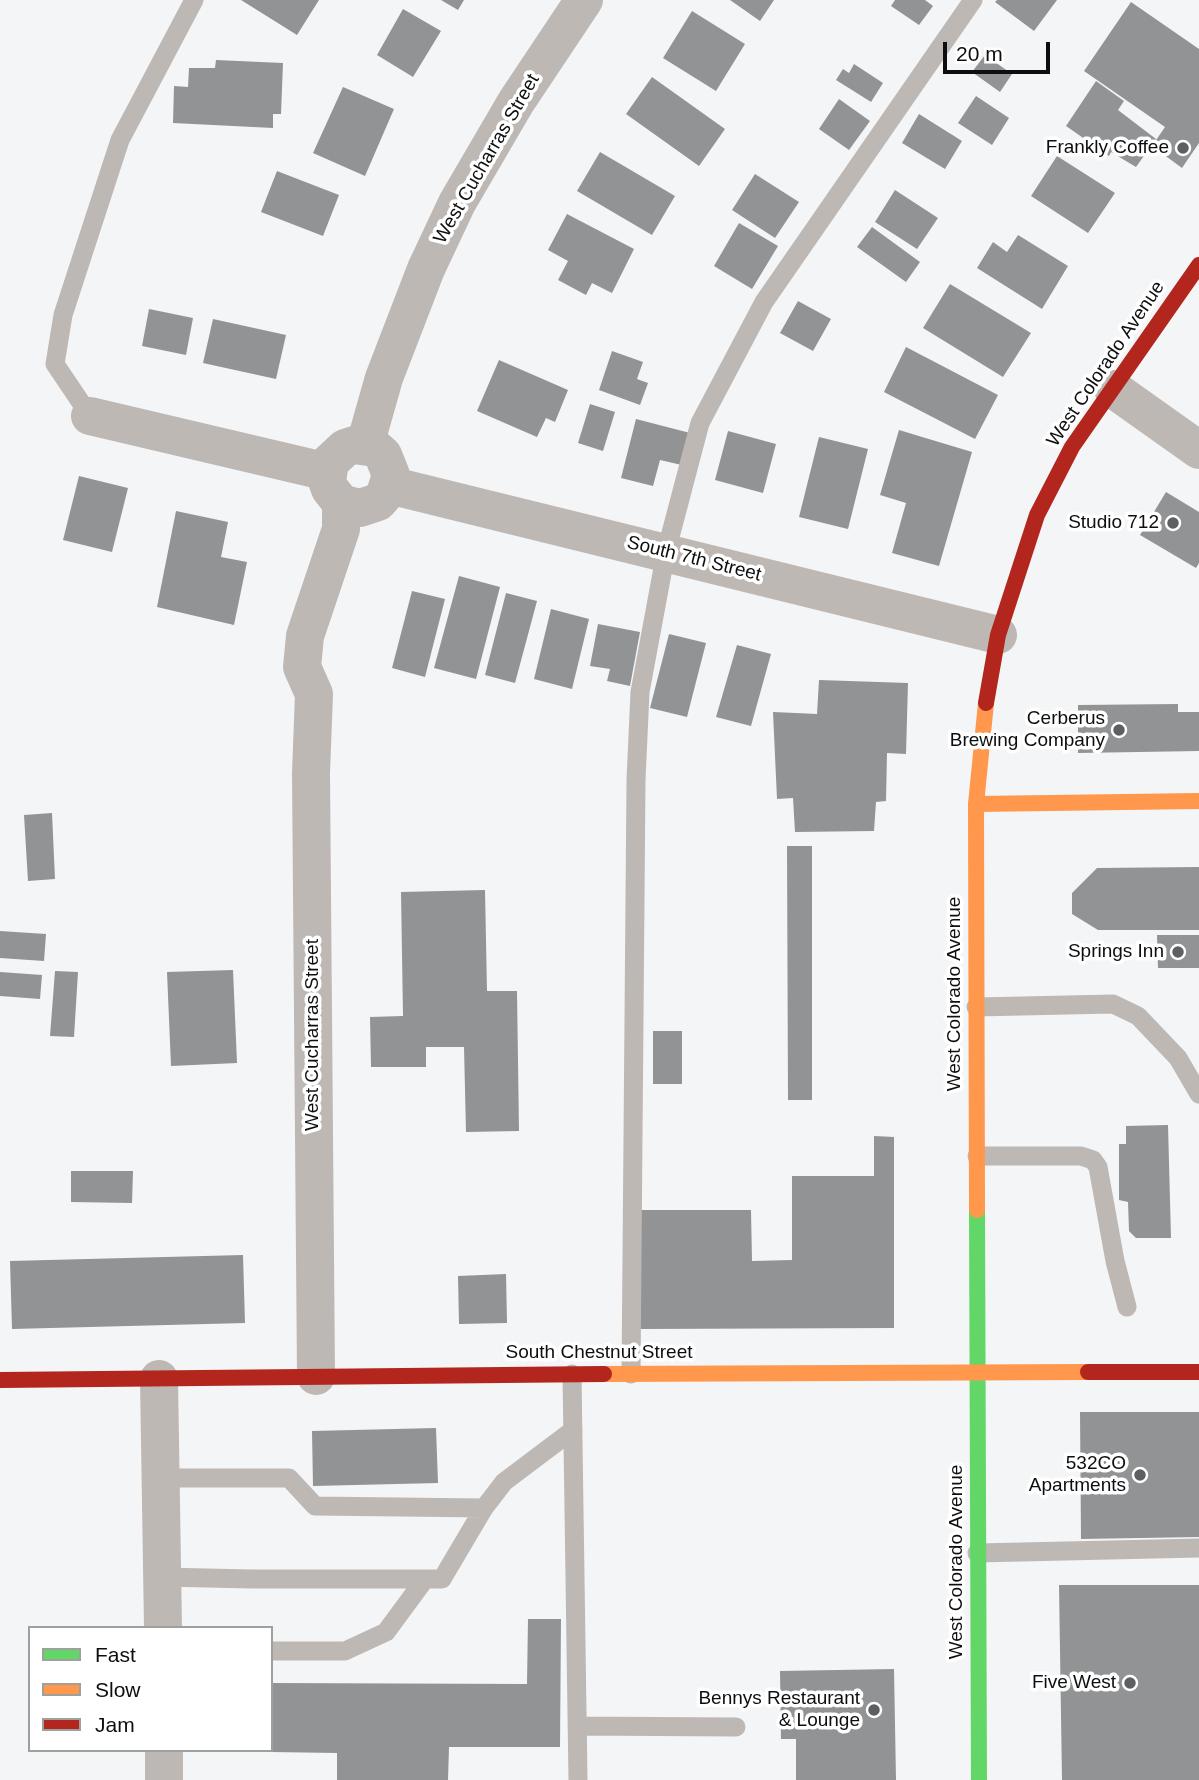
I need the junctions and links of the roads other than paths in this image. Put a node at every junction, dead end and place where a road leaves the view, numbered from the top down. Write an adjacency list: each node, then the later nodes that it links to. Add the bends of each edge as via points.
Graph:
1 (194, 0): 6 (lane, via 120,141 63,315 55,364)
2 (584, 0): 8 (street, West Cucharras Street, via 516,102 457,204 426,269 384,378 365,445 383,455 391,475)
3 (973, 0): 9 (lane, via 764,302 700,423)
4 (1199, 265): 5 (main road, West Colorado Avenue)
5 (1113, 390): 7 (street); 10 (main road, West Colorado Avenue, via 1072,447 1037,515)
6 (90, 416): 8 (street, South 7th Street)
7 (1199, 450)
8 (357, 491): 9 (street, South 7th Street); 21 (street, West Cucharras Street, via 305,636 302,667 314,694)
9 (666, 552): 10 (street, South 7th Street); 20 (lane, via 640,692 636,780)
10 (998, 635): 12 (main road, West Colorado Avenue, via 983,717)
11 (1199, 801): 12 (main road)
12 (976, 804): 13 (main road, West Colorado Avenue)
13 (976, 1007): 14 (lane, via 1113,1004 1138,1016 1178,1058); 15 (main road, West Colorado Avenue)
14 (1199, 1094)
15 (976, 1156): 16 (lane, via 1081,1156 1093,1160); 17 (main road, West Colorado Avenue)
16 (1127, 1307)
17 (977, 1373): 18 (main road, South Chestnut Street); 20 (main road, South Chestnut Street); 28 (main road, West Colorado Avenue)
18 (1199, 1373)
19 (572, 1374): 20 (main road, South Chestnut Street); 21 (main road, South Chestnut Street); 24 (lane)
20 (631, 1374)
21 (316, 1376): 23 (main road, South Chestnut Street)
22 (0, 1380): 23 (main road, South Chestnut Street)
23 (159, 1380): 25 (street)
24 (573, 1430): 26 (lane, via 503,1482); 33 (lane)
25 (160, 1478): 26 (lane, via 289,1478 315,1506); 29 (street)
26 (484, 1508): 30 (lane, via 442,1579)
27 (1199, 1548): 28 (lane)
28 (978, 1553): 38 (main road, West Colorado Avenue)
29 (162, 1577): 30 (lane); 31 (street)
30 (425, 1579): 32 (lane, via 386,1632 345,1651)
31 (163, 1626)
32 (273, 1651)
33 (578, 1726): 34 (lane); 37 (lane)
34 (736, 1727)
35 (164, 1752): 36 (street)
36 (164, 1780)
37 (578, 1780)
38 (979, 1780)

